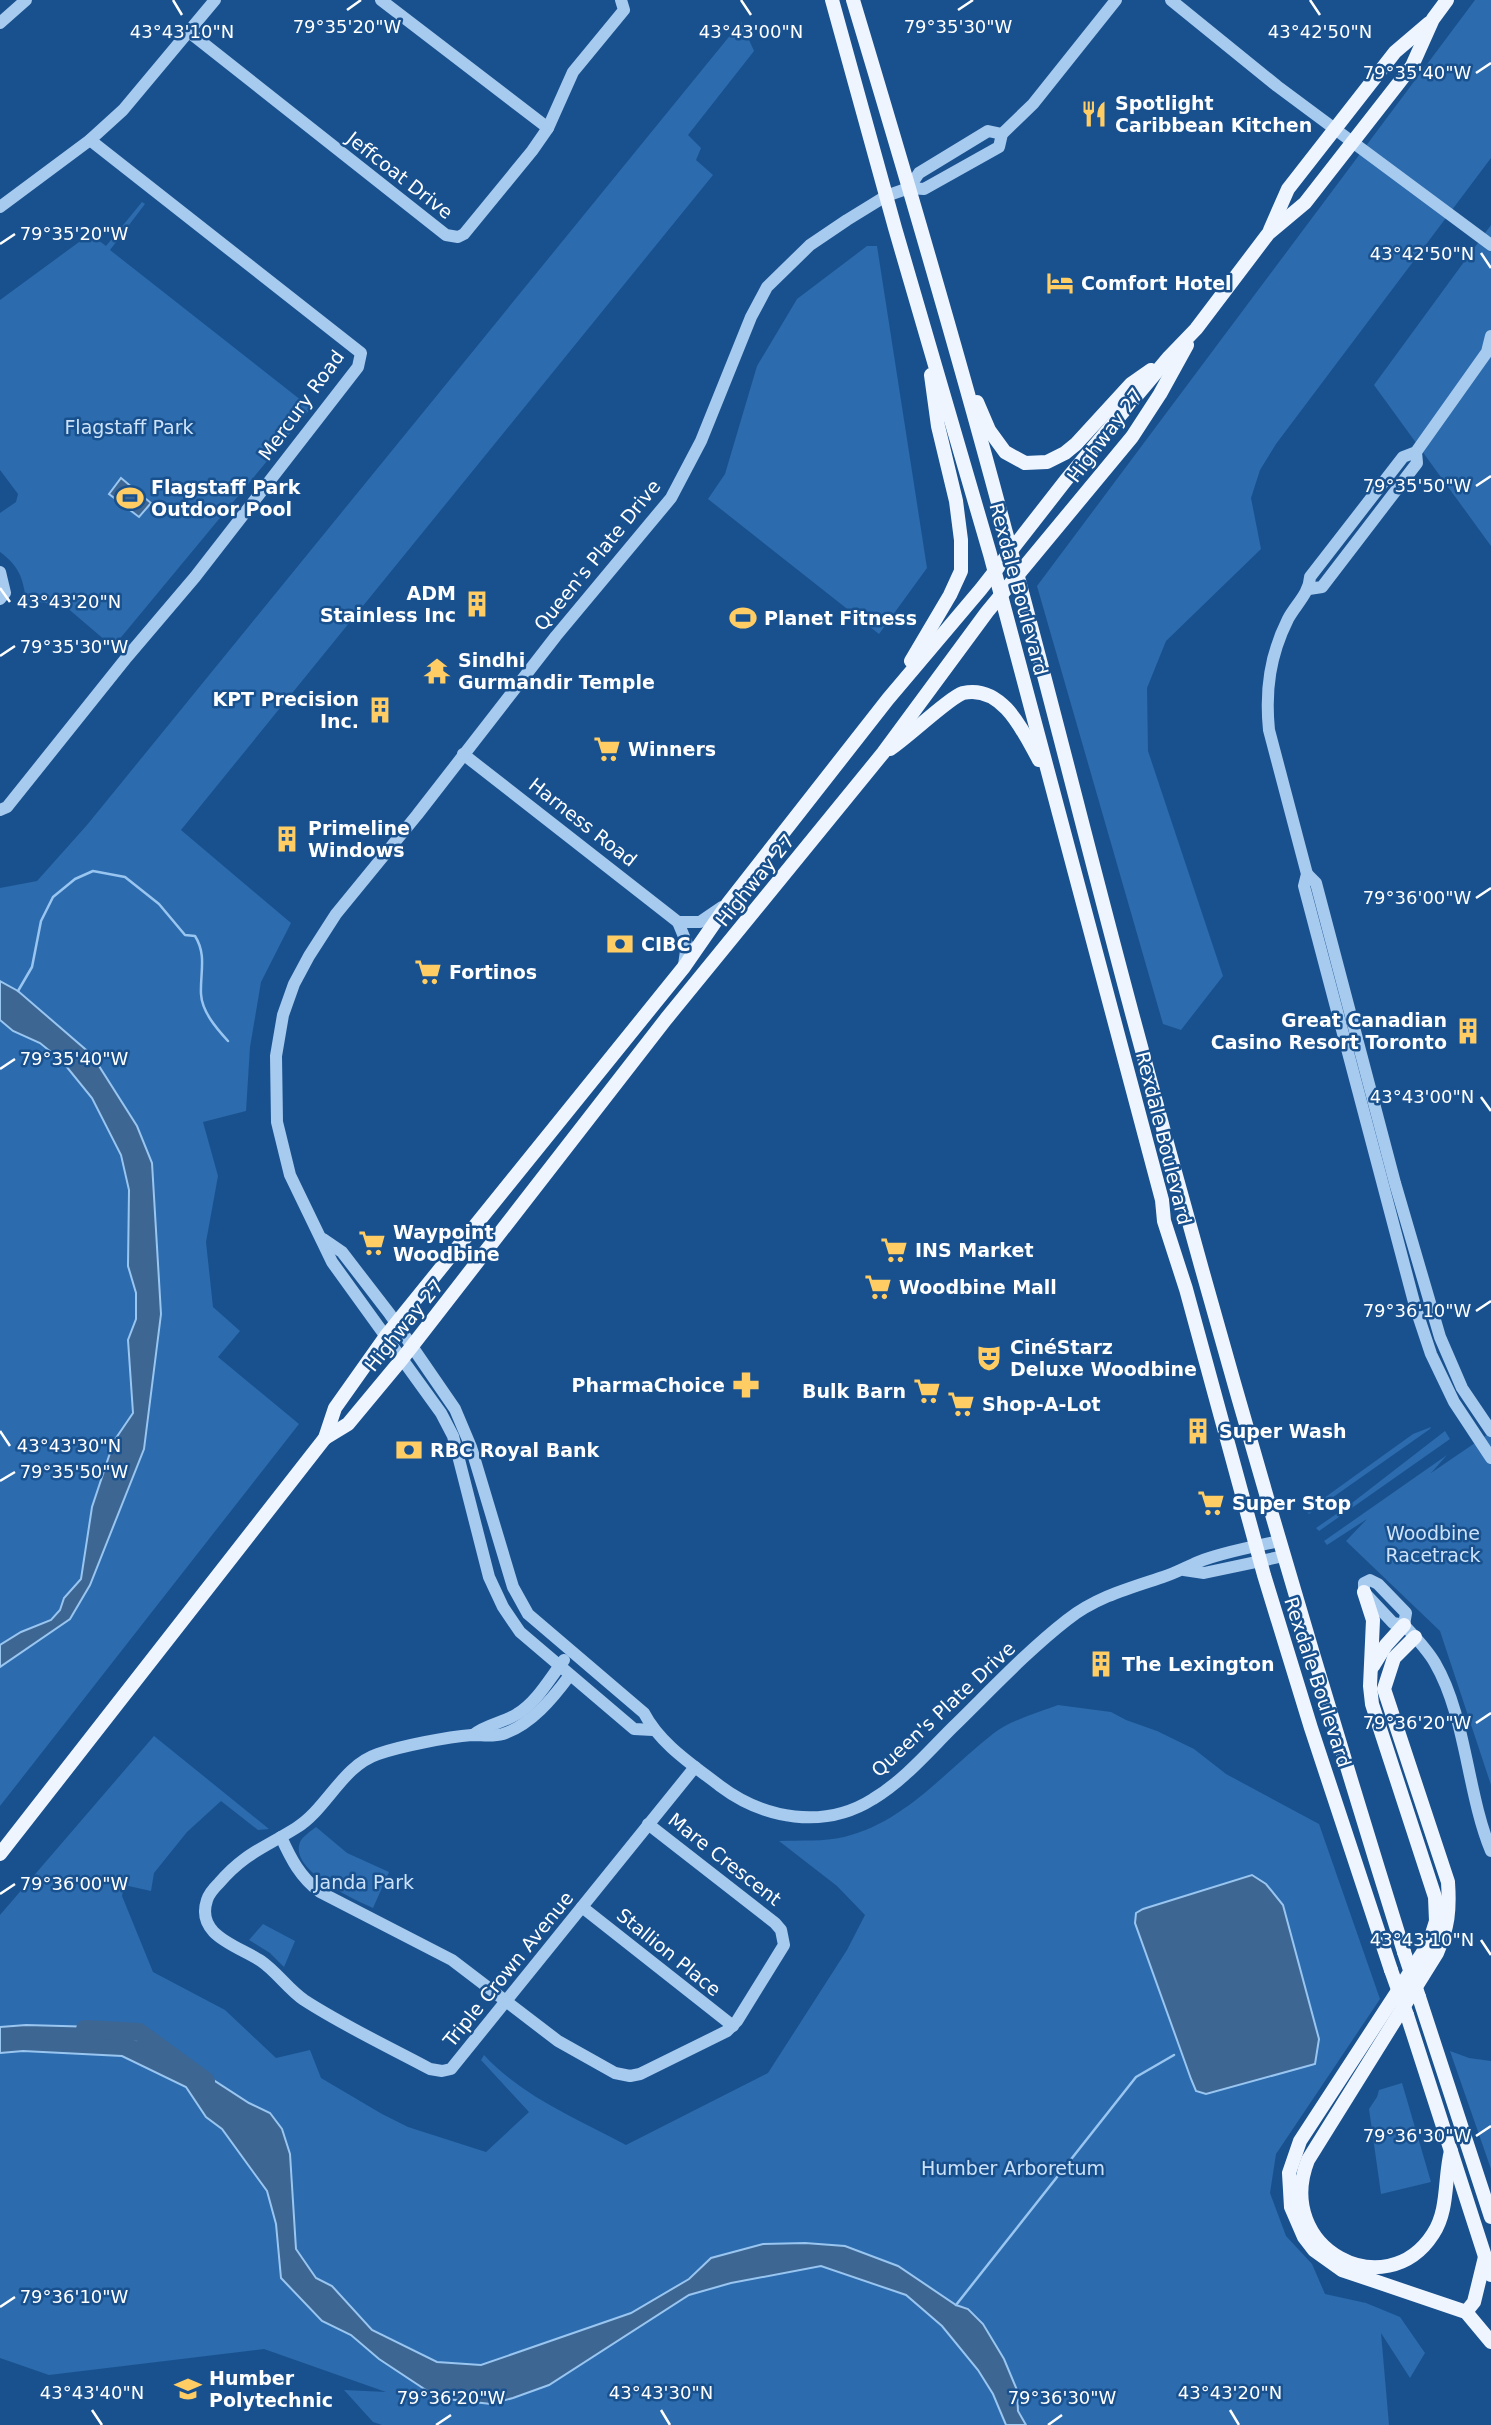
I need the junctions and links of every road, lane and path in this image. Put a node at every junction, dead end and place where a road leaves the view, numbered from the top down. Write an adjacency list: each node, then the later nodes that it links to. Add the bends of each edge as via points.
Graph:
1 (26, 0): 11 (street)
2 (215, 0): 12 (street)
3 (381, 0): 13 (street)
4 (621, 0): 13 (street, Jeffcoat Drive, via 624,10 573,72)
5 (832, 0): 19 (main road, Rexdale Boulevard)
6 (853, 0): 18 (main road, Rexdale Boulevard)
7 (1116, 0): 15 (street, Queen's Plate Drive)
8 (1171, 0): 14 (street)
9 (1447, 0): 10 (main road, Highway 27)
10 (1433, 19): 14 (main road, Highway 27, via 1395,52); 17 (main road, Highway 27, via 1412,66)
11 (0, 23)
12 (189, 32): 13 (street, Jeffcoat Drive, via 446,235 464,234); 16 (street, via 123,110)
13 (548, 128)
14 (1335, 129): 17 (street); 21 (main road, Highway 27, via 1287,189)
15 (1002, 134): 18 (street, Queen's Plate Drive, via 988,131 919,173); 18 (street, Queen's Plate Drive, via 999,146 977,161 923,189)
16 (90, 139): 20 (street); 39 (street, Mercury Road, via 361,353 358,367 195,578)
17 (1353, 142): 21 (main road, Highway 27, via 1305,203); 22 (street)
18 (909, 188): 19 (street, Queen's Plate Drive); 28 (main road, Rexdale Boulevard)
19 (886, 196): 24 (main road, Rexdale Boulevard); 37 (street, Queen's Plate Drive, via 810,245 767,287 701,441 670,498)
20 (0, 207)
21 (1268, 234): 23 (main road, Highway 27)
22 (1491, 245)
23 (1196, 329): 27 (main road, Highway 27); 32 (main road, Highway 27, via 1132,437)
24 (926, 335): 30 (main road, Rexdale Boulevard); 35 (main road, via 938,425 956,501 961,571)
25 (1491, 336): 26 (street)
26 (1489, 351): 40 (street, via 1416,452 1417,463 1322,587 1309,589 1282,631 1267,683 1269,730)
27 (1169, 357): 28 (main road, via 1131,384 1076,444 1046,462 1025,463 1005,452); 29 (main road, Highway 27)
28 (964, 382): 29 (main road, Rexdale Boulevard)
29 (1010, 550): 30 (main road, Highway 27); 32 (main road, Rexdale Boulevard)
30 (994, 571): 33 (main road, Rexdale Boulevard); 35 (main road, Highway 27)
31 (0, 572): 34 (street, via 5,593)
32 (1017, 574): 33 (main road, Highway 27); 54 (main road, Rexdale Boulevard, via 1131,1008)
33 (1000, 596): 36 (main road, Highway 27); 38 (main road, Rexdale Boulevard)
34 (0, 599)
35 (888, 699): 41 (main road, Highway 27)
36 (883, 753): 38 (main road, via 962,693 981,694 1006,707); 47 (main road, Highway 27, via 666,1019)
37 (463, 754): 42 (street, Harness Road); 44 (street, Queen's Plate Drive, via 331,920 294,984 283,1015 276,1056 277,1122 290,1175)
38 (1049, 778): 55 (main road, Rexdale Boulevard, via 1164,1221)
39 (0, 810)
40 (1307, 874): 49 (street, via 1316,883 1440,1337 1462,1388); 51 (street, via 1304,886 1415,1306 1454,1402)
41 (729, 902): 42 (street, via 700,922); 43 (main road, Highway 27)
42 (678, 922): 43 (street, via 688,944)
43 (684, 967): 45 (main road, Highway 27)
44 (323, 1239): 45 (street, Queen's Plate Drive, via 342,1252); 46 (street, Queen's Plate Drive, via 332,1262)
45 (396, 1324): 46 (main road, Highway 27); 47 (street, Queen's Plate Drive)
46 (386, 1336): 48 (street, Queen's Plate Drive); 50 (main road, Highway 27, via 335,1408)
47 (412, 1346): 48 (main road, Highway 27); 52 (street, Queen's Plate Drive, via 455,1409)
48 (402, 1359): 50 (main road, Highway 27, via 348,1424); 53 (street, Queen's Plate Drive, via 453,1436)
49 (1491, 1431)
50 (325, 1438): 70 (main road, Highway 27)
51 (1491, 1458)
52 (490, 1513): 53 (street); 60 (street, Queen's Plate Drive, via 513,1587 528,1614)
53 (475, 1518): 62 (street, Queen's Plate Drive, via 489,1577 503,1607 520,1632)
54 (1280, 1541): 55 (street, Queen's Plate Drive); 56 (main road, Rexdale Boulevard)
55 (1258, 1554): 56 (street, Queen's Plate Drive); 64 (main road, Rexdale Boulevard); 66 (street, Queen's Plate Drive, via 1198,1562 1112,1593 1069,1619 897,1782 872,1801 844,1813 814,1819 783,1816 736,1798)
56 (1284, 1556): 63 (main road, Rexdale Boulevard)
57 (1364, 1592): 58 (street, via 1367,1581 1378,1584 1406,1613); 61 (main road, via 1373,1620)
58 (1404, 1625): 59 (street); 61 (main road)
59 (1415, 1637): 69 (street, via 1435,1663 1453,1708); 74 (main road, via 1394,1658 1384,1689 1448,1882 1447,1930 1308,2160 1301,2199 1310,2228 1322,2245 1347,2262 1377,2267 1404,2259 1420,2249 1439,2223)
60 (570, 1651): 62 (street, Triple Crown Avenue); 65 (street, Queen's Plate Drive, via 644,1713)
61 (1372, 1667): 78 (main road, via 1372,1704 1425,1863 1436,1920 1429,1943 1300,2141 1289,2173 1291,2207 1304,2237 1327,2262)
62 (565, 1670): 65 (street, Queen's Plate Drive, via 634,1729); 68 (street, Triple Crown Avenue, via 531,1704 473,1735 393,1749 364,1760 312,1816)
63 (1332, 1723): 64 (main road); 75 (main road, Rexdale Boulevard, bridge)
64 (1311, 1728): 74 (main road, Rexdale Boulevard, bridge)
65 (653, 1730): 66 (street, Queen's Plate Drive)
66 (695, 1767): 67 (street, Triple Crown Avenue)
67 (648, 1824): 71 (street, Triple Crown Avenue); 73 (street, Mare Crescent, via 781,1930 784,1945)
68 (281, 1837): 72 (street, Mare Crescent, via 314,1888 444,1955); 72 (street, Triple Crown Avenue, via 251,1852 211,1892 206,1917 217,1936 261,1961 305,2000 430,2069 454,2067)
69 (1491, 1852)
70 (0, 1854)
71 (582, 1907): 72 (street, Triple Crown Avenue); 73 (street, Stallion Place)
72 (505, 2002): 73 (street, Mare Crescent, via 546,2034 621,2075 640,2074 720,2037)
73 (733, 2026)
74 (1451, 2151): 76 (main road, Rexdale Boulevard)
75 (1491, 2217)
76 (1485, 2256): 77 (main road, Rexdale Boulevard); 78 (main road, via 1474,2302)
77 (1491, 2275)
78 (1466, 2312): 79 (main road)
79 (1491, 2342)

